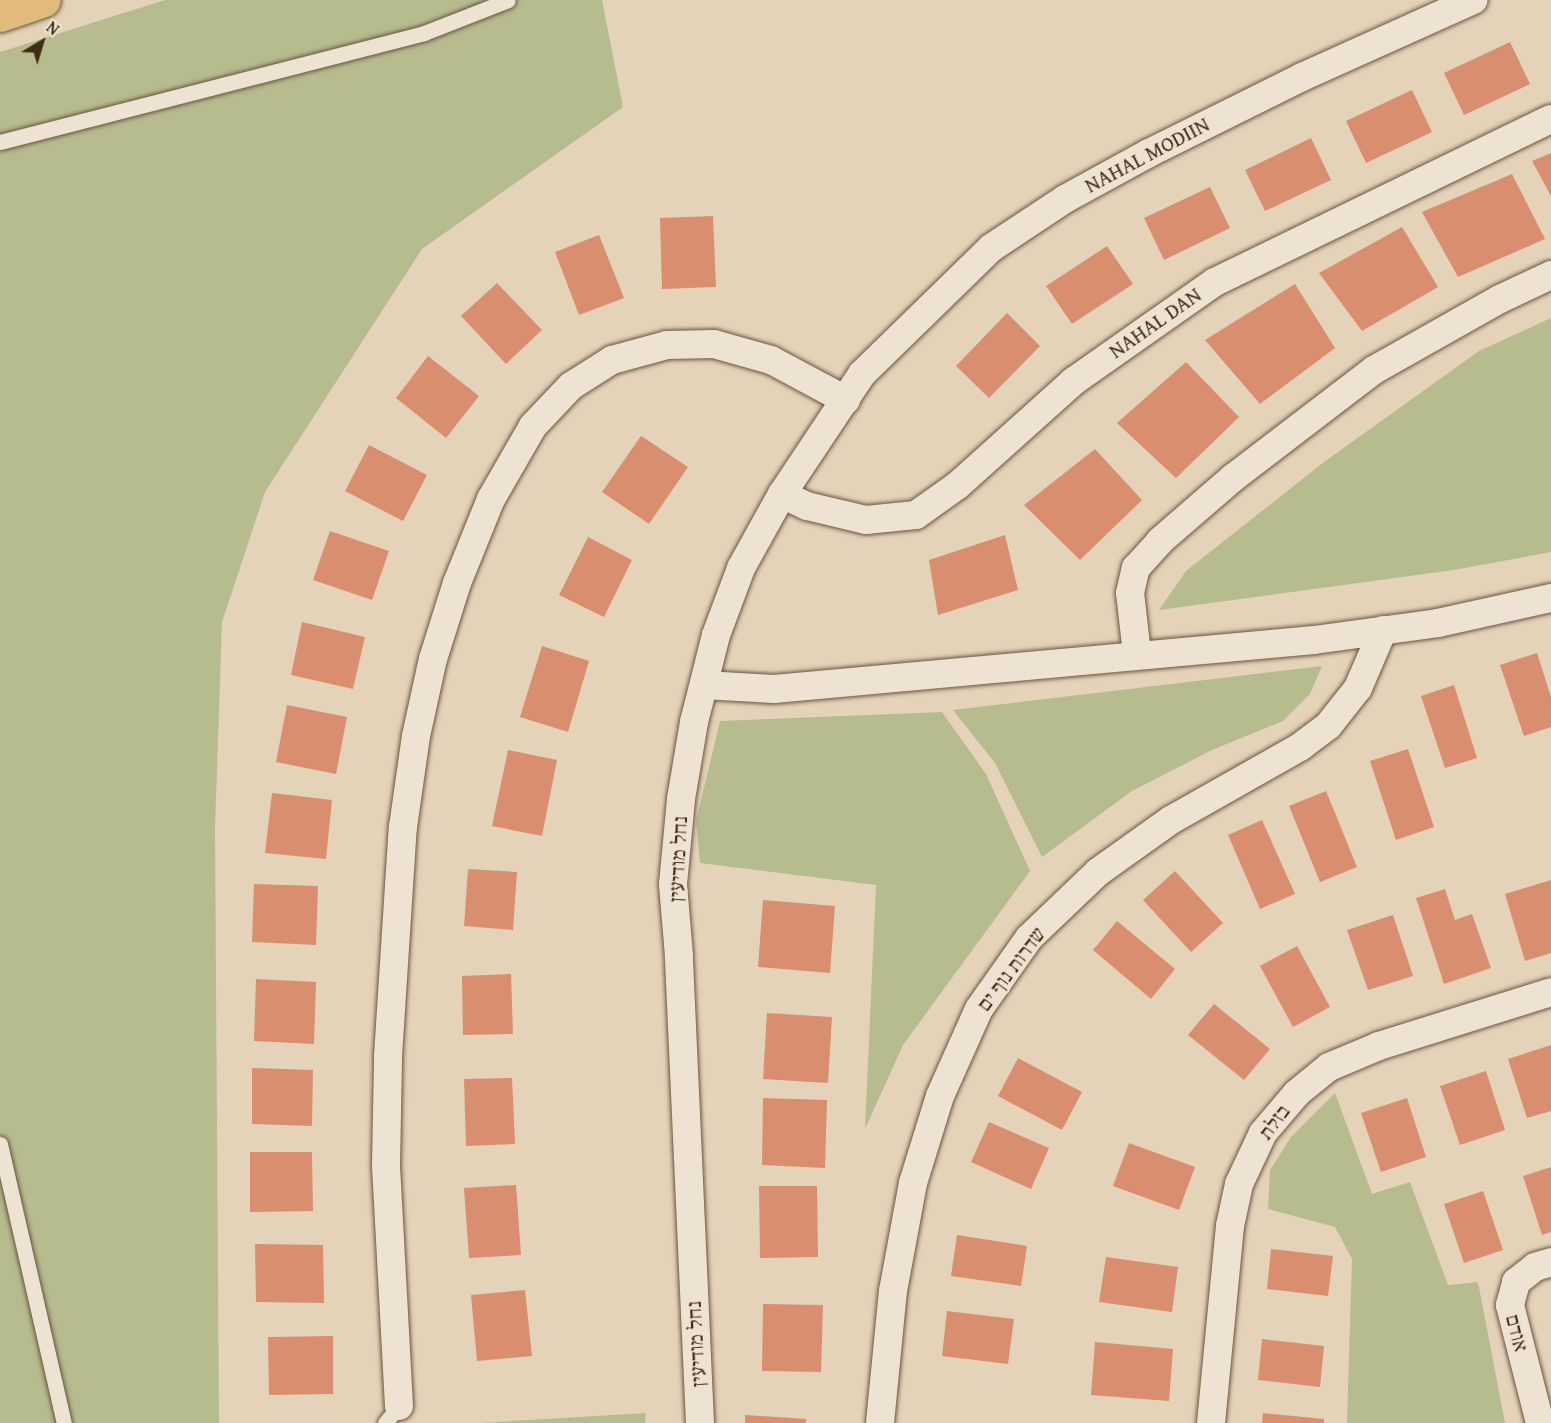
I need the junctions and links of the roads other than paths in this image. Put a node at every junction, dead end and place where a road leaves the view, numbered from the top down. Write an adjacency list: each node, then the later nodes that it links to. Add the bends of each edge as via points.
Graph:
1 (44, 0): 4 (main road)
2 (508, 0): 6 (lane, via 424,33)
3 (1473, 0): 8 (street, NAHAL MODIIN, via 1227,113 1065,199 991,248)
4 (0, 15)
5 (1551, 119): 10 (street, NAHAL DAN, via 1215,282 1074,381 958,485 916,515 866,520 807,506)
6 (0, 142)
7 (1551, 275): 13 (street, via 1374,370 1234,477 1160,541 1136,568 1130,593)
8 (862, 374): 9 (street, נחל מודיעין)
9 (846, 400): 10 (street, נחל מודיעין); 18 (street, via 771,360 714,344 667,345 612,360 571,386 533,426 491,499 433,659 416,736 403,827 388,1056 386,1165)
10 (782, 494): 14 (street, נחל מודיעין, via 741,568 716,635)
11 (1551, 598): 12 (street, via 1438,623)
12 (1383, 630): 13 (street); 21 (street, שדרות נוף ים, via 1358,688 1328,726 1300,747 1171,820 1098,872 1029,938 979,1009 940,1096 913,1183 893,1291)
13 (1137, 654): 14 (street, via 774,689)
14 (704, 685): 20 (street, נחל מודיעין, via 681,799 673,884)
15 (1551, 992): 22 (street, בזלת, via 1379,1046 1329,1067 1297,1093 1263,1133 1239,1184 1230,1226)
16 (0, 1144): 19 (lane)
17 (1551, 1262): 23 (street, אודם, via 1535,1267 1516,1282 1510,1305)
18 (392, 1414)
19 (64, 1423)
20 (700, 1423)
21 (880, 1423)
22 (1210, 1423)
23 (1540, 1423)

